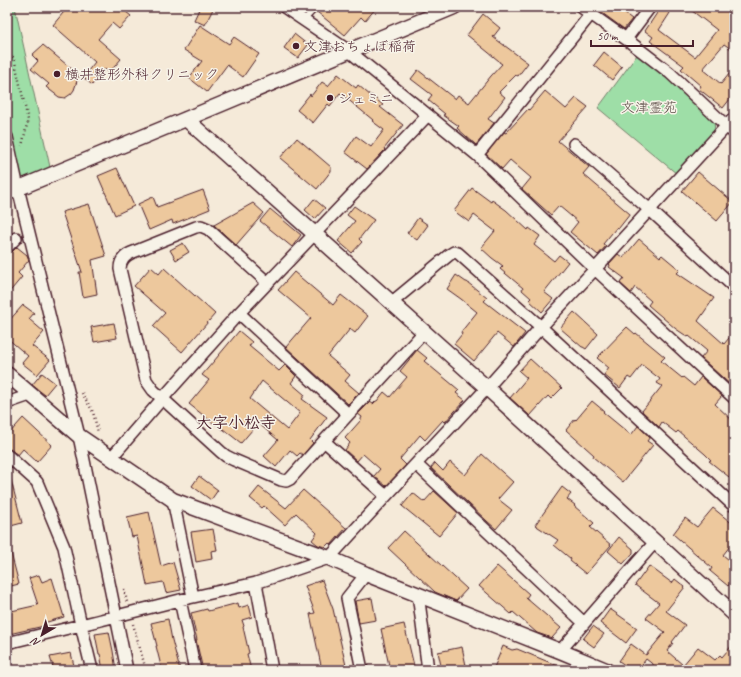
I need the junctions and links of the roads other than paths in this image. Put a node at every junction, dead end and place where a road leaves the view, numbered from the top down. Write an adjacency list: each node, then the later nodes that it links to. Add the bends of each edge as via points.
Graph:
1 (284, 7): 7 (street)
2 (316, 7): 7 (lane)
3 (454, 7): 9 (street)
4 (581, 7): 6 (street)
5 (650, 7): 8 (street)
6 (591, 14): 8 (street); 15 (street)
7 (304, 20): 9 (street)
8 (626, 40): 12 (street, via 670,73)
9 (349, 51): 10 (street); 11 (street)
10 (428, 115): 15 (street); 18 (street)
11 (186, 119): 16 (street); 18 (street)
12 (732, 126): 17 (street)
13 (7, 137): 16 (street)
14 (574, 144): 17 (street)
15 (477, 155): 21 (street)
16 (13, 190): 35 (street)
17 (650, 210): 21 (street); 23 (street)
18 (314, 234): 22 (street); 24 (street)
19 (16, 238): 20 (street)
20 (7, 247)
21 (595, 269): 26 (street); 32 (street)
22 (268, 283): 25 (street); 31 (street, via 208,229 201,226 126,255 120,269 146,380)
23 (734, 287)
24 (391, 303): 26 (street, via 449,255 458,252); 27 (street)
25 (239, 313): 31 (street); 34 (street)
26 (541, 327): 29 (street); 42 (street)
27 (424, 332): 29 (street); 34 (street)
28 (7, 374): 30 (street)
29 (487, 388): 39 (street); 43 (street)
30 (30, 395): 33 (street); 35 (street)
31 (162, 398): 36 (street, via 226,456 281,480 290,479); 38 (street)
32 (734, 398)
33 (7, 403)
34 (348, 414): 36 (street)
35 (79, 436): 38 (street); 51 (street)
36 (324, 441): 40 (street)
37 (7, 455): 53 (street, via 37,482 64,547)
38 (111, 458): 41 (street)
39 (416, 464): 40 (street); 52 (street)
40 (386, 496): 44 (street)
41 (173, 500): 44 (street); 48 (street)
42 (734, 506)
43 (655, 542): 50 (street); 52 (street)
44 (329, 558): 45 (street); 46 (street)
45 (366, 574): 47 (street); 60 (street, via 347,598)
46 (256, 583): 48 (street); 59 (street)
47 (418, 594): 55 (street); 61 (street)
48 (193, 597): 49 (street)
49 (180, 600): 51 (street); 58 (street)
50 (734, 614)
51 (116, 616): 53 (street); 57 (street)
52 (584, 623): 55 (street)
53 (81, 625): 54 (street); 56 (street)
54 (7, 643)
55 (560, 651): 62 (street)
56 (92, 670)
57 (127, 670)
58 (195, 670)
59 (272, 670)
60 (362, 670)
61 (428, 670)
62 (606, 670)

